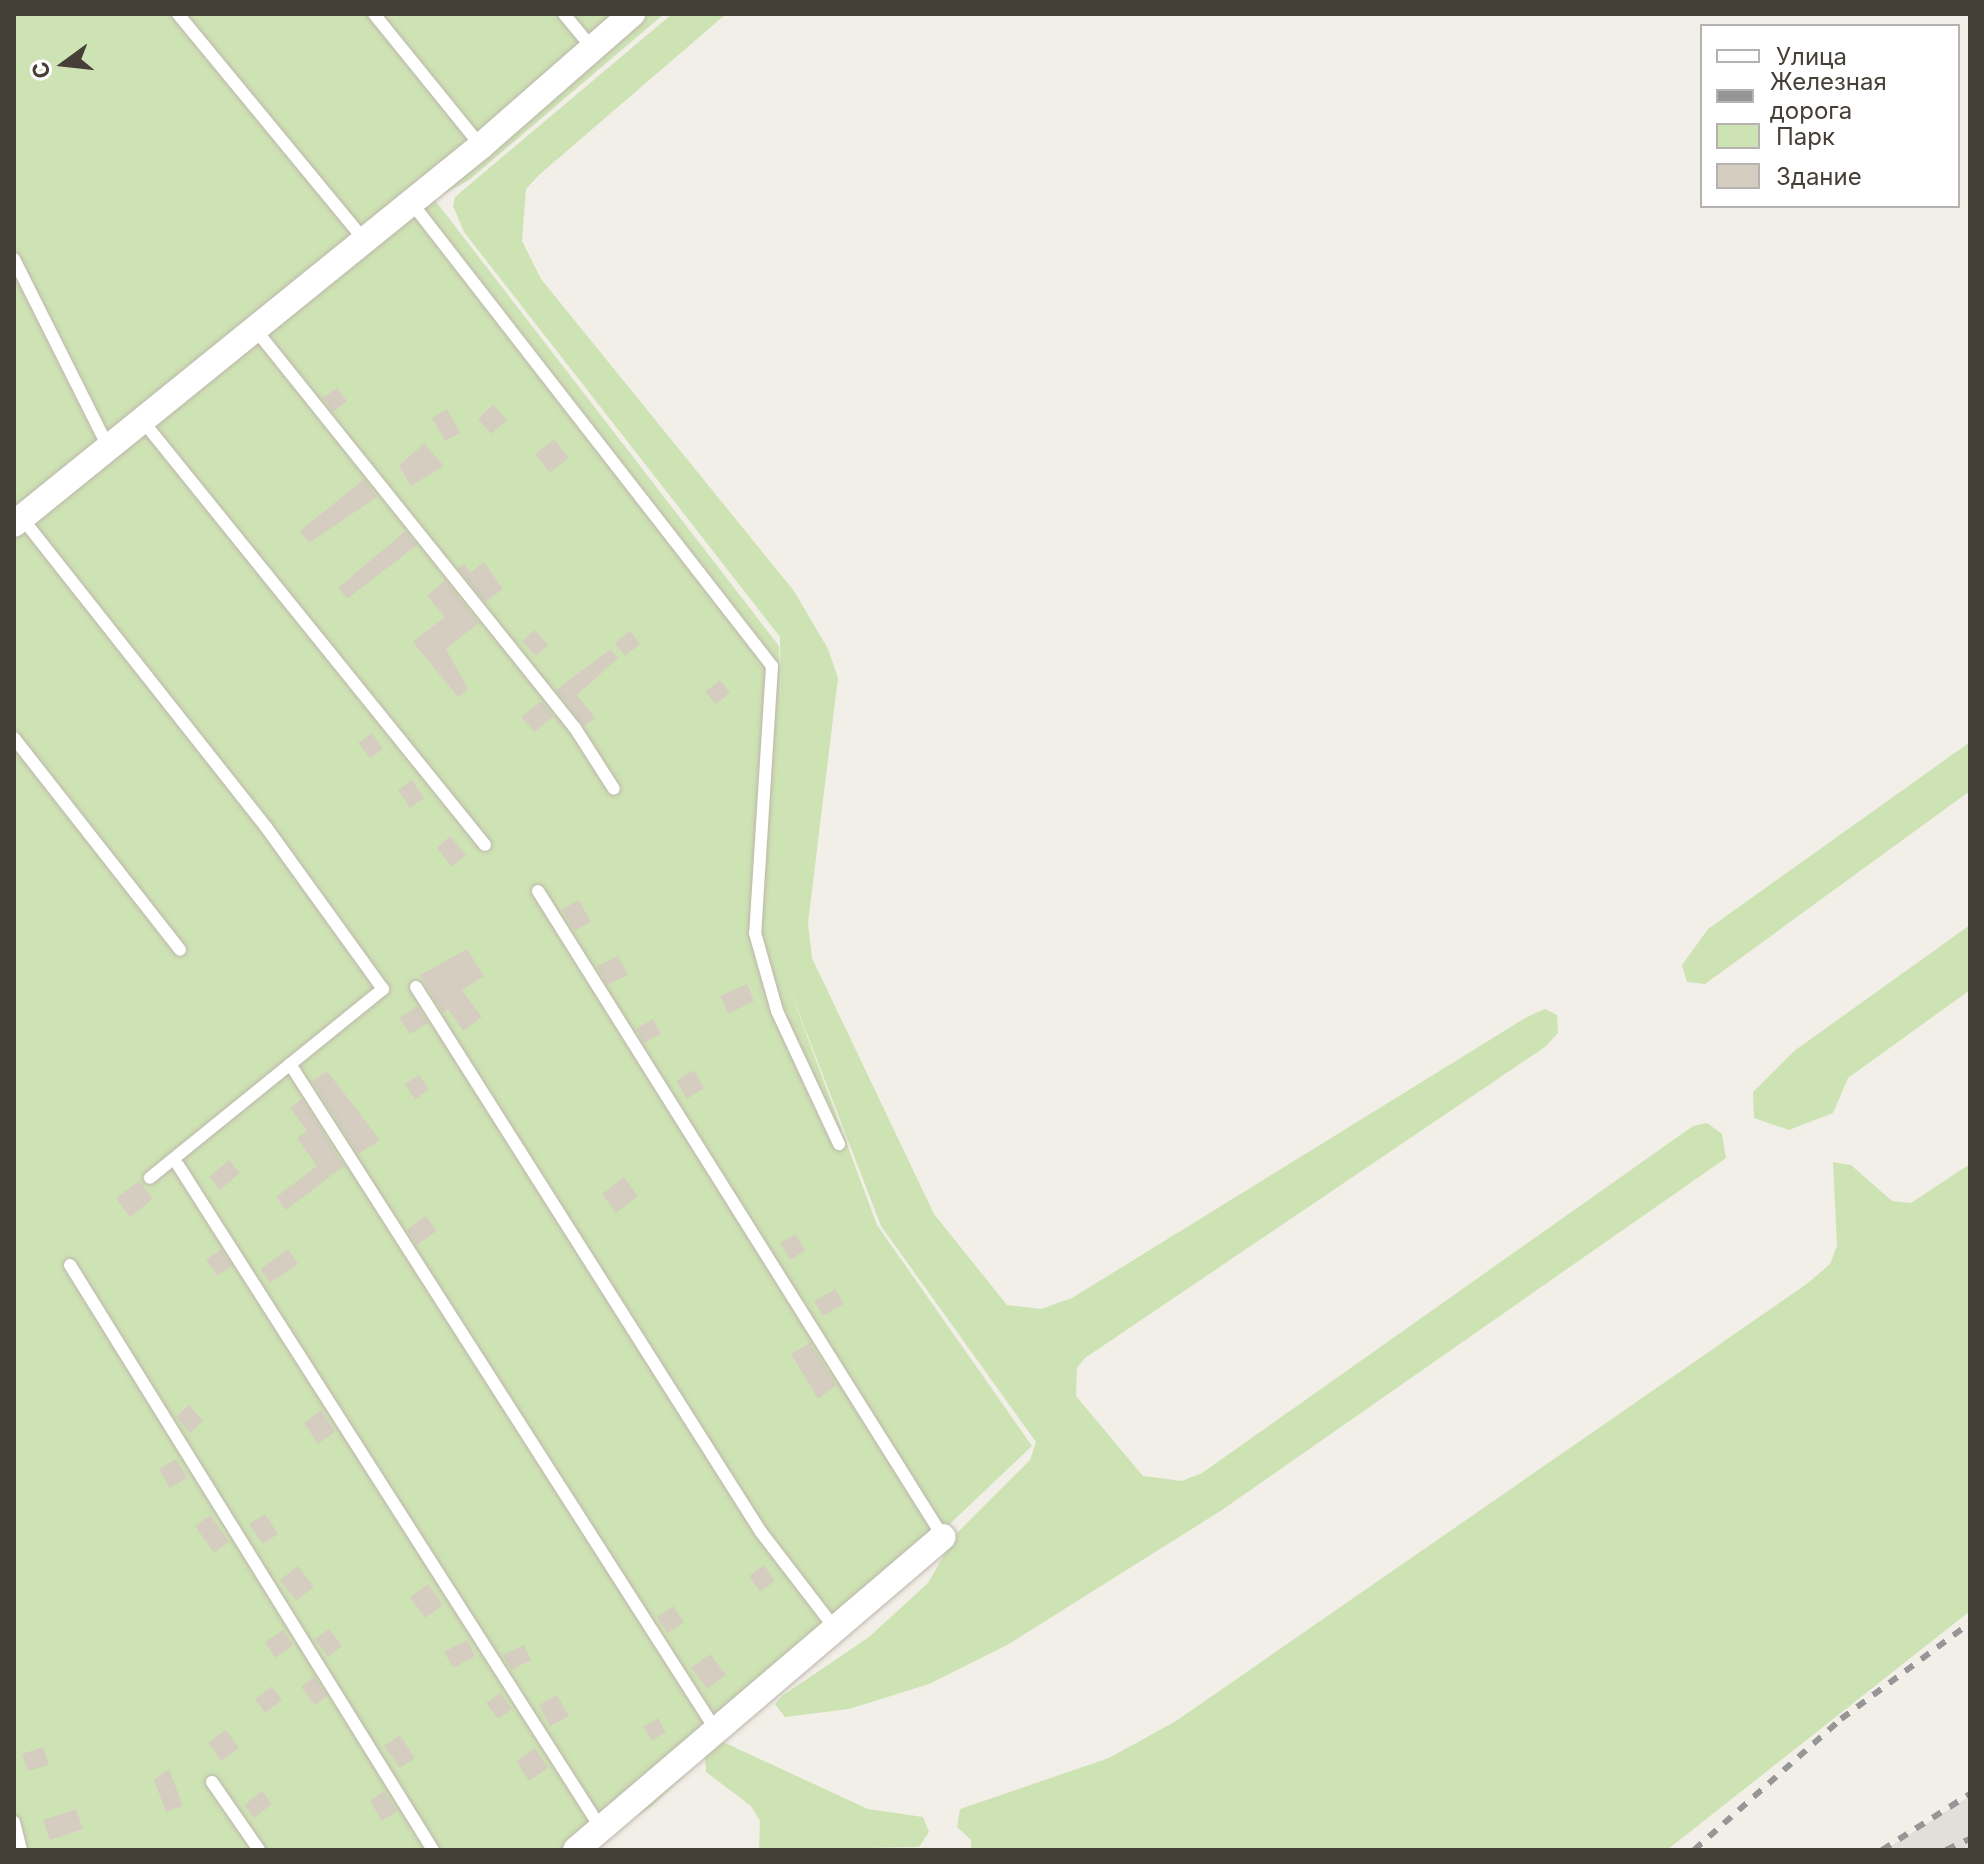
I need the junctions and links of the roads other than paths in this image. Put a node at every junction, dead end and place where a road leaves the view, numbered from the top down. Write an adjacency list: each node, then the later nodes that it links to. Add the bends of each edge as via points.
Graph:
1 (178, 14): 8 (lane)
2 (374, 14): 6 (lane)
3 (564, 14): 5 (lane)
4 (632, 14): 5 (street)
5 (593, 49): 6 (street)
6 (481, 146): 7 (street)
7 (411, 202): 8 (street); 21 (lane, via 772,666 755,933 777,1011)
8 (362, 237): 10 (street)
9 (14, 259): 12 (lane)
10 (255, 329): 11 (street); 15 (lane, via 575,728)
11 (140, 417): 12 (street); 16 (lane)
12 (107, 445): 13 (street)
13 (18, 521): 20 (lane, via 266,827 383,989)
14 (14, 738): 18 (lane)
15 (614, 789)
16 (485, 845)
17 (538, 891): 25 (lane)
18 (180, 950)
19 (416, 987): 26 (lane, via 761,1532)
20 (290, 1064): 23 (lane); 27 (lane)
21 (839, 1144)
22 (178, 1165): 30 (lane)
23 (150, 1178)
24 (70, 1265): 33 (lane)
25 (943, 1537): 26 (street)
26 (833, 1626): 27 (street)
27 (718, 1734): 30 (street)
28 (212, 1782): 32 (lane)
29 (14, 1822): 31 (lane)
30 (603, 1830): 34 (street)
31 (21, 1850)
32 (259, 1850)
33 (433, 1850)
34 (576, 1850)

